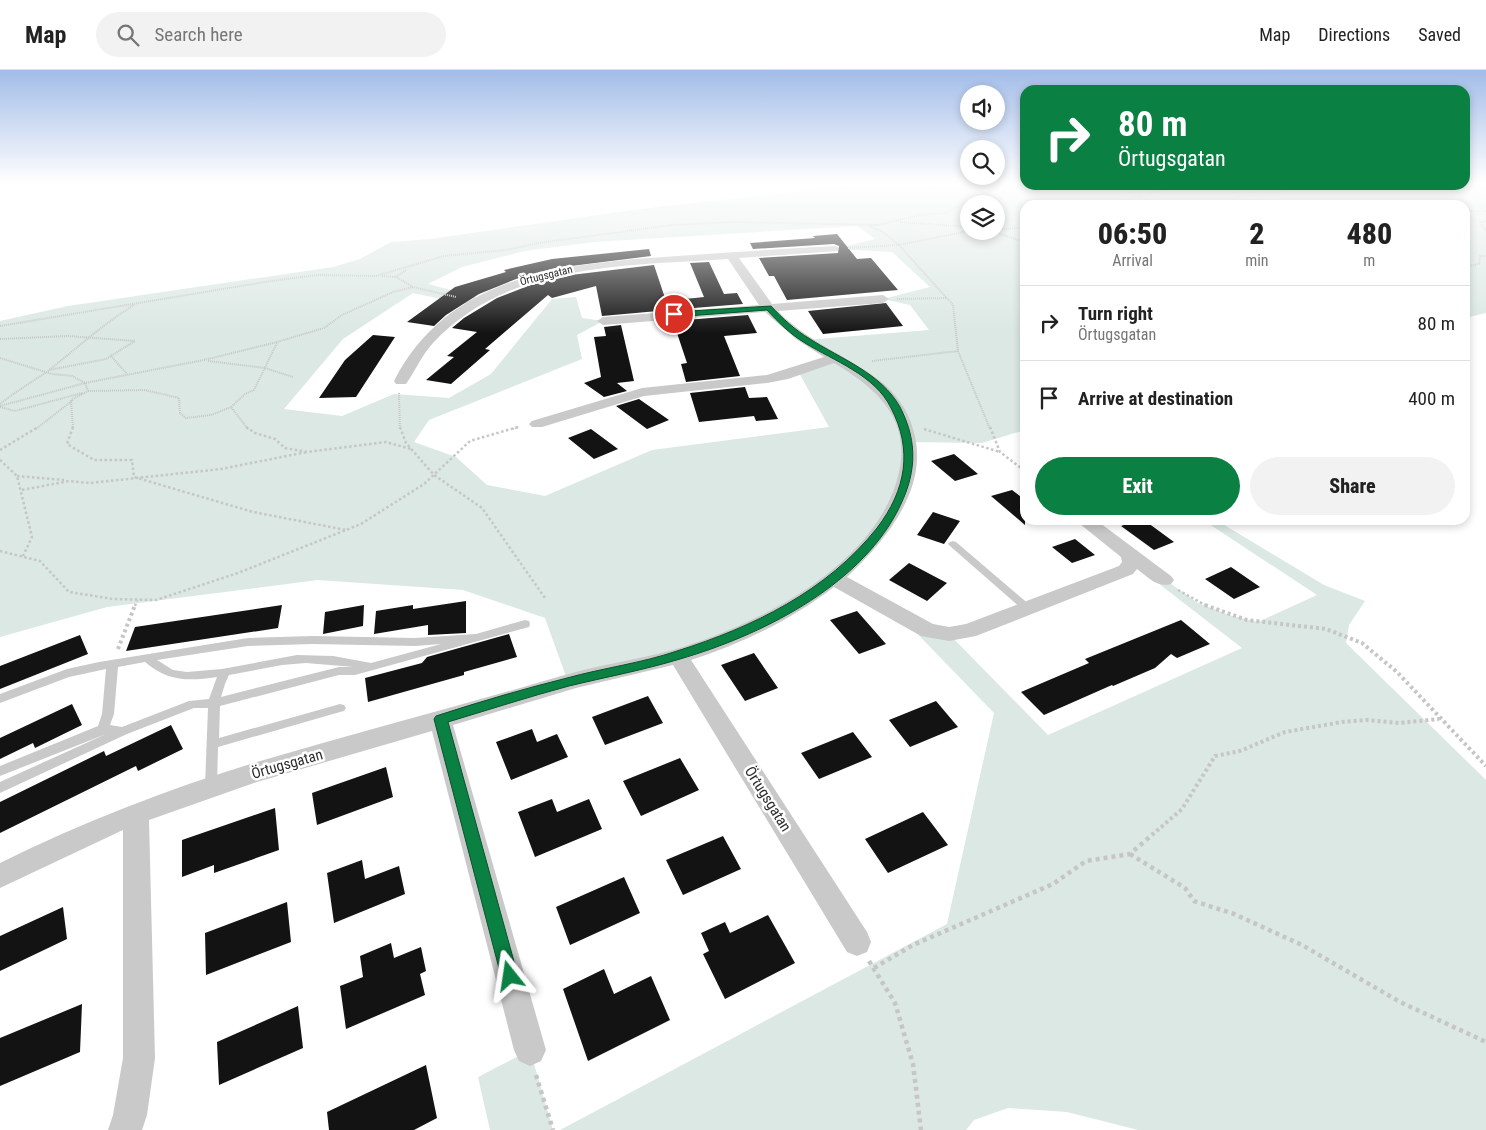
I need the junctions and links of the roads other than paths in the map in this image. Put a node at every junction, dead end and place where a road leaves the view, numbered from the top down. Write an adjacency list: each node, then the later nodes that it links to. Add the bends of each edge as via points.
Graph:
1 (834, 249): 2 (street, Örtugsgatan)
2 (731, 255): 4 (street, Örtugsgatan); 7 (street, Örtugsgatan, via 602,264 563,270 506,286 476,302 435,333 410,362)
3 (883, 299): 4 (street)
4 (768, 307): 5 (street); 6 (street, Örtugsgatan, via 805,340)
5 (603, 321)
6 (841, 361): 8 (street, via 767,379 633,394); 12 (street, Örtugsgatan, via 868,376 884,390 909,442 902,494 888,520)
7 (401, 381)
8 (537, 424)
9 (1091, 525): 11 (street)
10 (953, 544): 14 (lane)
11 (1130, 555): 13 (street); 14 (street, via 1132,563 1126,570)
12 (835, 579): 14 (street, via 928,631 949,634 969,631); 17 (street, Örtugsgatan, via 792,607 735,635)
13 (1164, 580)
14 (1026, 608)
15 (524, 624): 16 (lane)
16 (474, 637): 18 (lane, via 415,642 265,640); 20 (lane)
17 (678, 656): 25 (street, Örtugsgatan, via 568,682); 34 (street, Örtugsgatan)
18 (148, 658): 19 (lane); 21 (lane, via 159,669 177,676)
19 (113, 664): 22 (lane, via 68,673); 26 (lane, via 109,677 109,718)
20 (373, 666): 21 (lane, via 296,659); 23 (lane, via 339,671)
21 (226, 671): 23 (lane)
22 (0, 699)
23 (214, 703): 27 (lane, via 193,704); 28 (lane)
24 (340, 708): 28 (lane)
25 (440, 719): 30 (street, Örtugsgatan); 35 (street)
26 (103, 729): 27 (lane); 29 (lane)
27 (123, 731): 31 (lane)
28 (213, 744): 30 (lane)
29 (0, 771)
30 (211, 786): 32 (street, Örtugsgatan)
31 (0, 788)
32 (136, 813): 33 (street, Örtugsgatan, via 73,839); 36 (street, via 139,1058)
33 (0, 876)
34 (857, 942)
35 (530, 1050)
36 (125, 1130)

